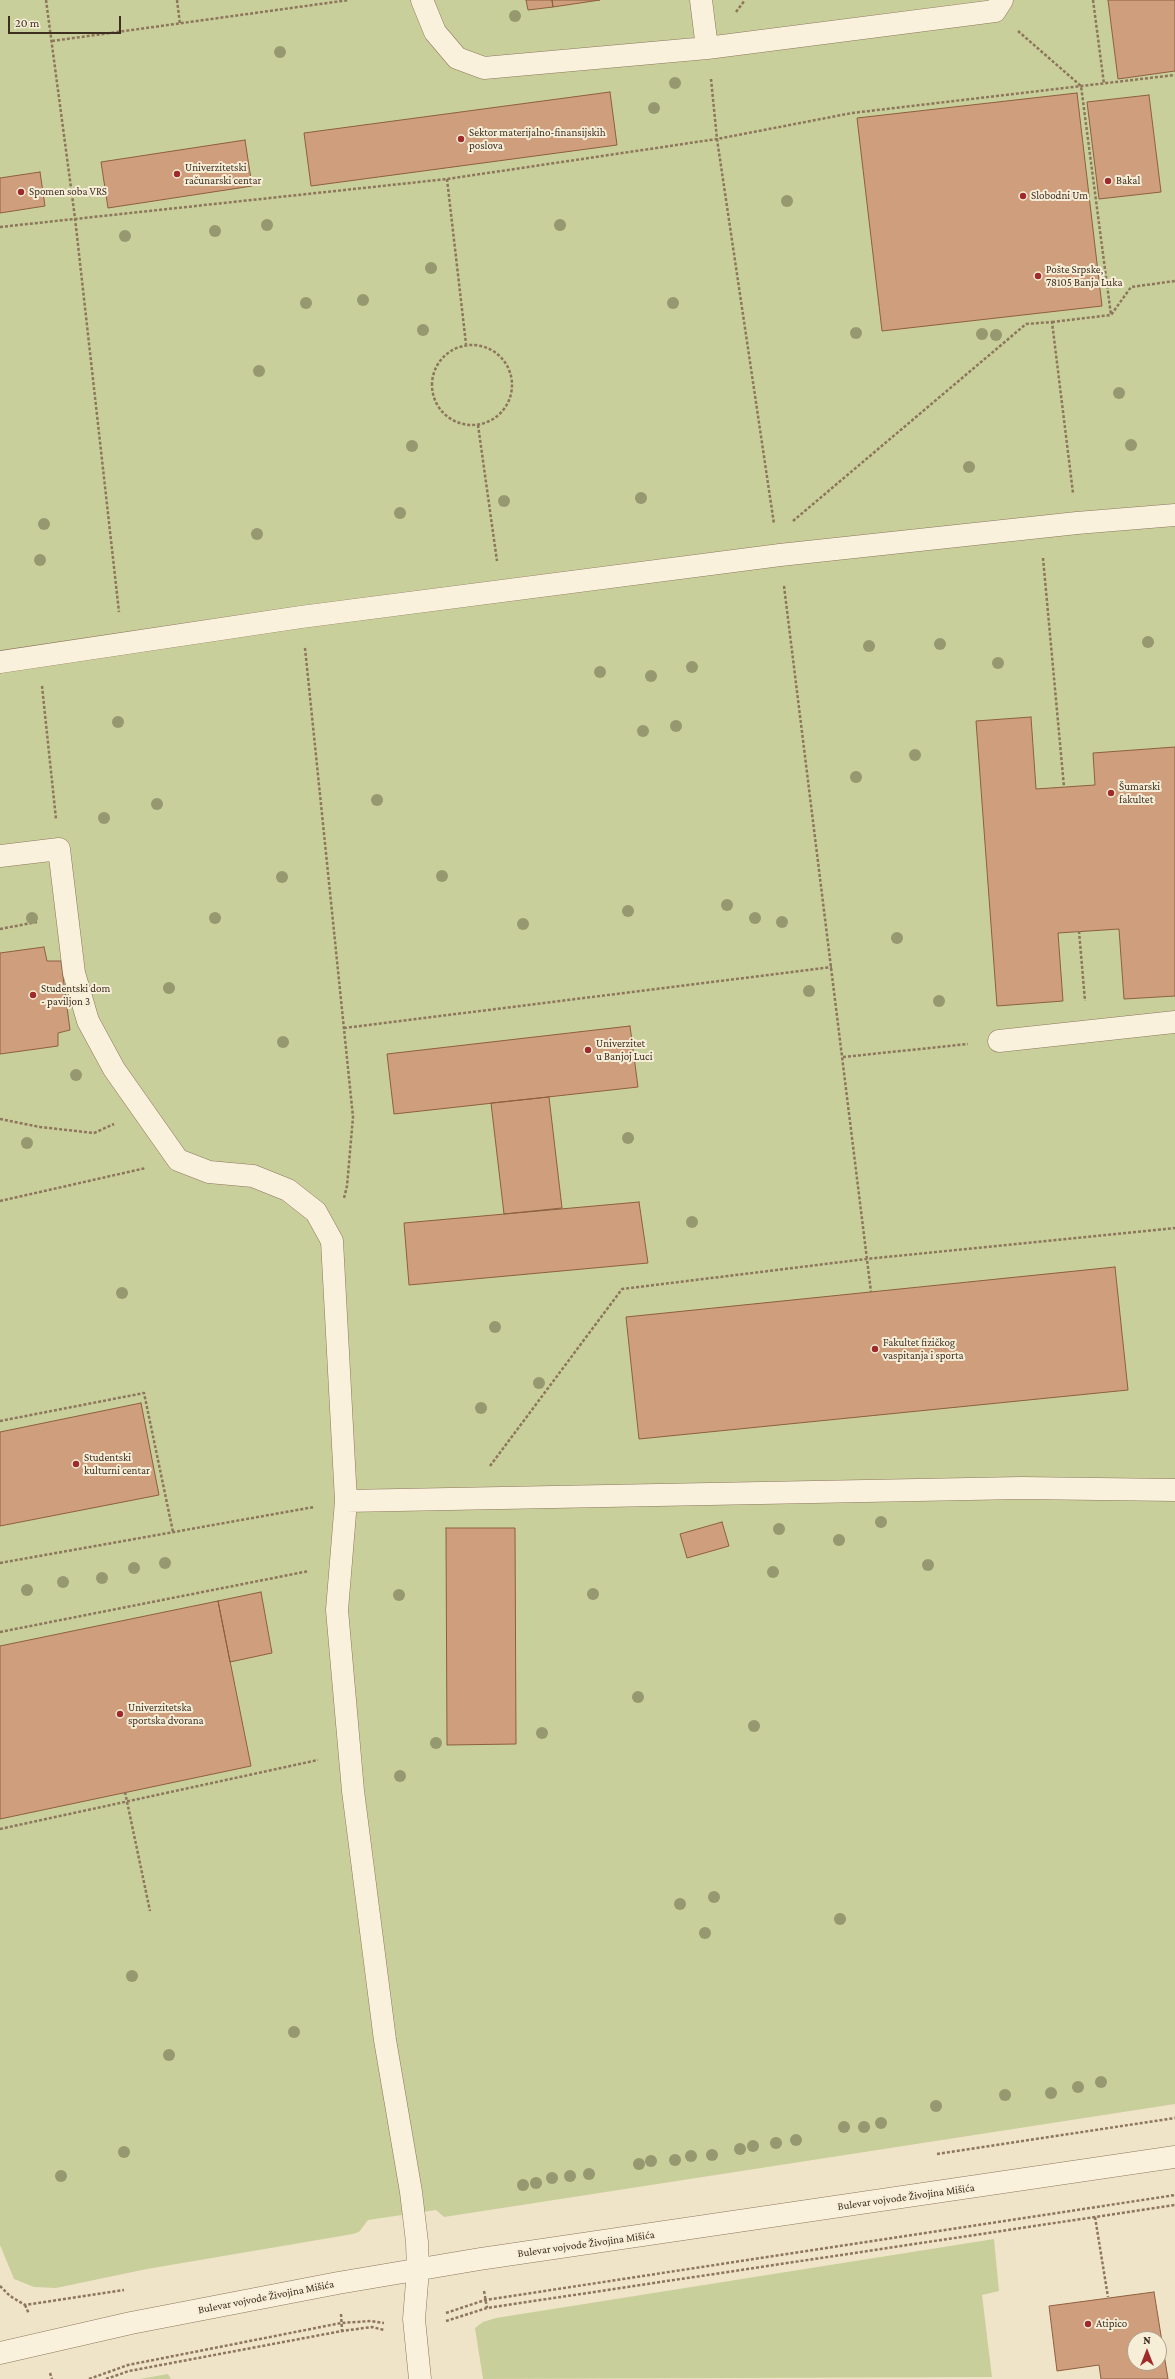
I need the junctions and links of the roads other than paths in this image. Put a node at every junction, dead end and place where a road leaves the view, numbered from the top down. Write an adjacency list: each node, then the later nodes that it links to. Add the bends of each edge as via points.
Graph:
1 (422, 0): 4 (street, via 435,32 456,58 484,68)
2 (701, 0): 4 (street)
3 (998, 5): 4 (street)
4 (707, 48)
5 (1175, 515): 6 (street, via 778,545 501,591 122,642)
6 (0, 662)
7 (0, 856): 11 (street, via 59,849 74,973 88,1021 114,1069 178,1160 209,1172 253,1176 288,1190 316,1212 332,1241)
8 (1175, 1022): 9 (street)
9 (1000, 1041)
10 (1175, 1490): 11 (street, via 1021,1488)
11 (346, 1501): 13 (street, via 337,1610 353,1798 385,2040 411,2192)
12 (1175, 2157): 13 (street, Bulevar vojvode Živojina Mišića)
13 (418, 2270): 14 (street, Bulevar vojvode Živojina Mišića, via 132,2323); 15 (street, via 415,2323)
14 (0, 2353)
15 (420, 2379)

